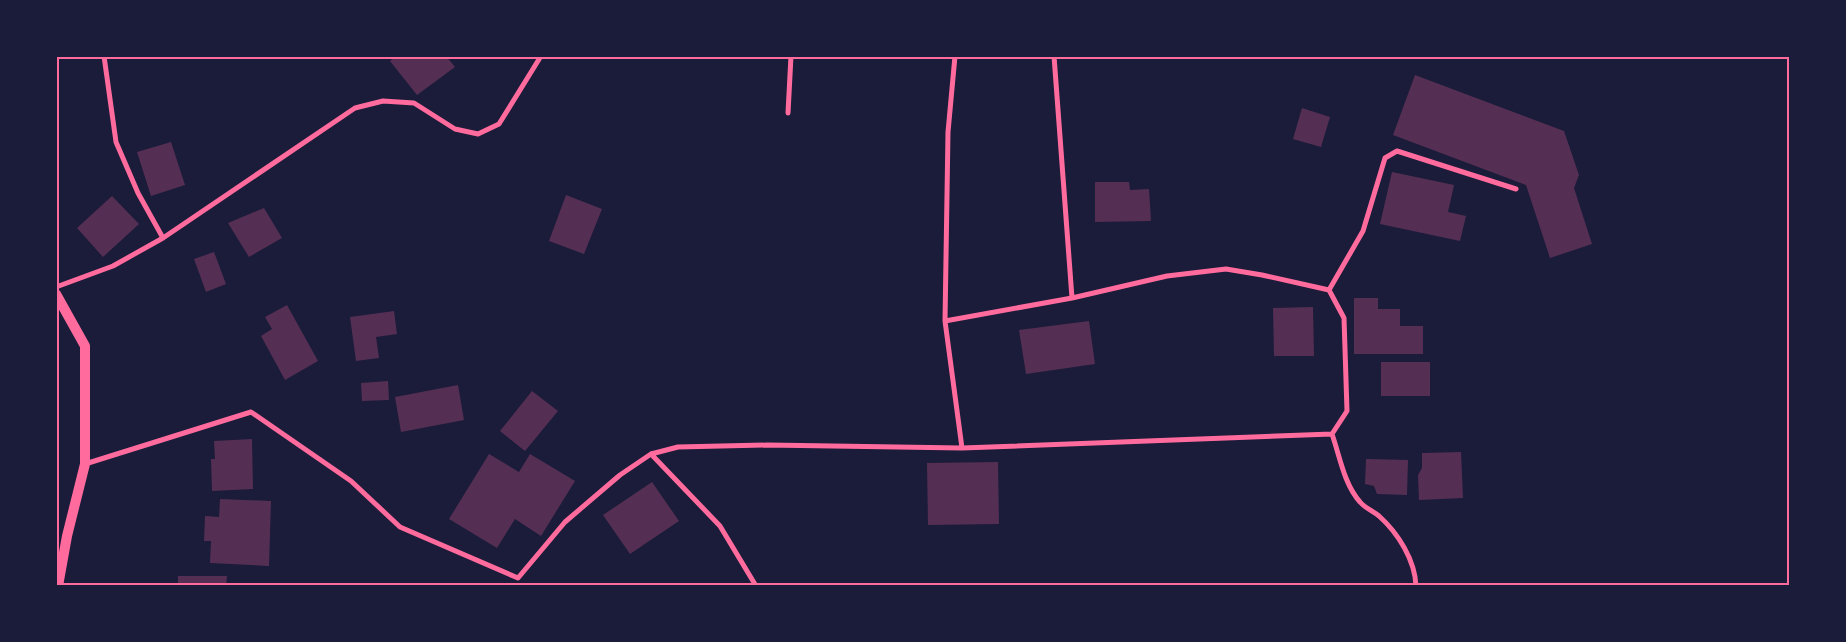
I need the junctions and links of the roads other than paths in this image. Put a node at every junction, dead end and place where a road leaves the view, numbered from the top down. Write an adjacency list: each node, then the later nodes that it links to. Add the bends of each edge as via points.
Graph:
1 (104, 56): 8 (street, via 116,142 138,193)
2 (541, 56): 8 (street, via 499,124 492,128 478,134 455,129 414,103 383,101 356,108)
3 (791, 56): 6 (street)
4 (955, 56): 13 (street, via 948,132)
5 (1054, 56): 12 (street)
6 (788, 113)
7 (1516, 189): 10 (street, via 1397,151 1385,158 1363,231)
8 (163, 238): 9 (street, via 113,266)
9 (56, 287)
10 (1329, 290): 12 (street, via 1226,269 1167,276); 14 (street, via 1344,318 1347,411)
11 (56, 294): 17 (main road, via 86,346)
12 (1072, 298): 13 (street)
13 (945, 321): 15 (street)
14 (1332, 434): 15 (street); 20 (street, via 1348,483 1360,503 1379,516 1399,538 1416,574)
15 (962, 448): 16 (street, via 696,446)
16 (651, 454): 17 (street, via 620,475 565,522 518,578 400,527 351,480 251,412); 19 (street, via 720,526)
17 (85, 464): 18 (main road)
18 (58, 586)
19 (756, 586)
20 (1416, 586)

